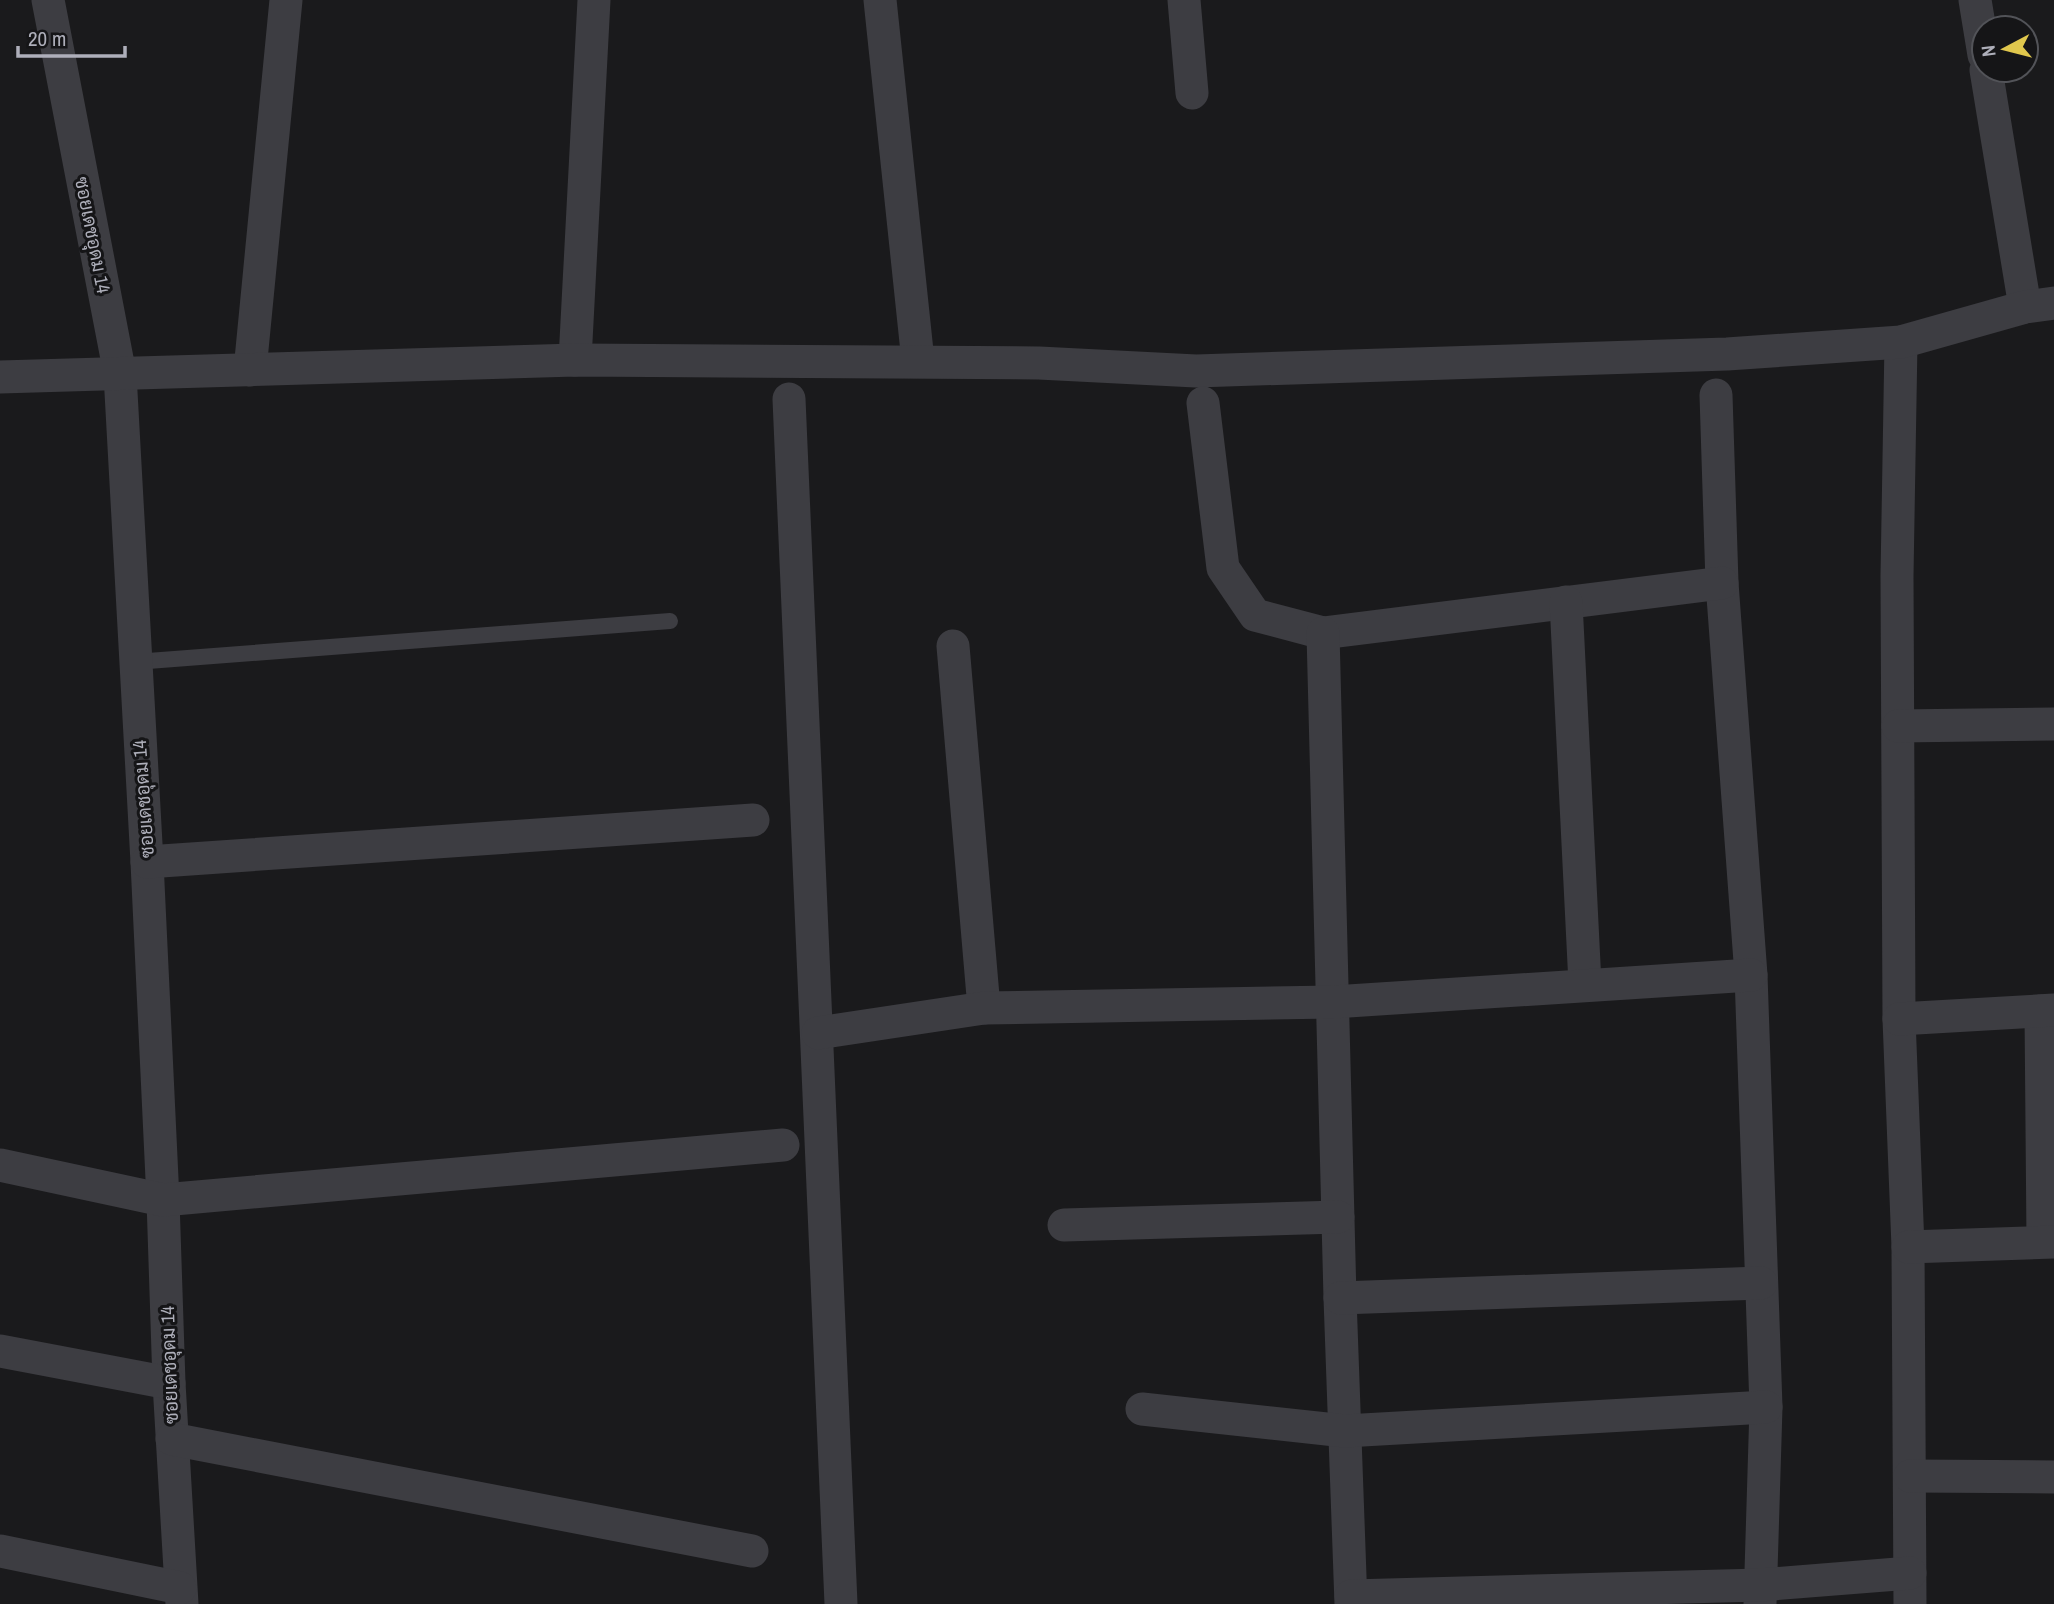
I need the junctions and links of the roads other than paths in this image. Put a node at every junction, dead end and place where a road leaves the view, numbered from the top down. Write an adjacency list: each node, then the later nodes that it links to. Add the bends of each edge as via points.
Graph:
1 (48, 0): 13 (street, ซอยเดชอุดม 14)
2 (286, 0): 12 (street)
3 (594, 0): 10 (street)
4 (880, 0): 11 (street)
5 (1184, 0): 7 (street)
6 (1989, 84): 8 (street)
7 (1192, 93)
8 (2040, 305): 9 (street)
9 (1901, 342): 11 (street, via 1727,354 1196,371); 25 (street)
10 (575, 360): 11 (street); 12 (street)
11 (918, 361)
12 (250, 370): 13 (street)
13 (120, 374): 14 (street); 23 (street, ซอยเดชอุดม 14)
14 (0, 377)
15 (1716, 395): 18 (street)
16 (789, 399): 34 (street)
17 (1203, 403): 21 (street, via 1223,568 1255,615)
18 (1721, 583): 19 (street); 28 (street)
19 (1566, 602): 21 (street); 29 (street)
20 (670, 621): 23 (lane)
21 (1323, 633): 30 (street)
22 (953, 646): 31 (street)
23 (135, 662): 27 (street, ซอยเดชอุดม 14)
24 (2054, 724): 25 (street)
25 (1898, 726): 33 (street)
26 (753, 820): 27 (street)
27 (147, 862): 37 (street, ซอยเดชอุดม 14)
28 (1751, 975): 29 (street); 42 (street)
29 (1585, 985): 30 (street)
30 (1333, 1002): 31 (street); 38 (street)
31 (984, 1008): 34 (street)
32 (2047, 1011): 33 (street); 40 (street)
33 (1899, 1019): 41 (street)
34 (818, 1033): 59 (street)
35 (783, 1145): 37 (street)
36 (0, 1164): 37 (street)
37 (163, 1200): 45 (street, ซอยเดชอุดม 14)
38 (1338, 1217): 39 (street); 43 (street)
39 (1064, 1225)
40 (2049, 1242): 41 (street)
41 (1908, 1247): 50 (street)
42 (1761, 1283): 43 (street); 46 (street)
43 (1340, 1298): 48 (street)
44 (0, 1351): 45 (street)
45 (169, 1382): 49 (street, ซอยเดชอุดม 14)
46 (1766, 1407): 48 (street); 55 (street)
47 (1142, 1409): 48 (street)
48 (1345, 1431): 58 (street)
49 (172, 1439): 53 (street); 56 (street, ซอยเดชอุดม 14)
50 (1909, 1476): 51 (street); 54 (street)
51 (2054, 1477)
52 (0, 1551): 56 (street)
53 (752, 1551)
54 (1910, 1589): 55 (street)
55 (1760, 1595): 57 (street)
56 (181, 1596)
57 (1582, 1597): 58 (street)
58 (1351, 1600)
59 (841, 1604)

